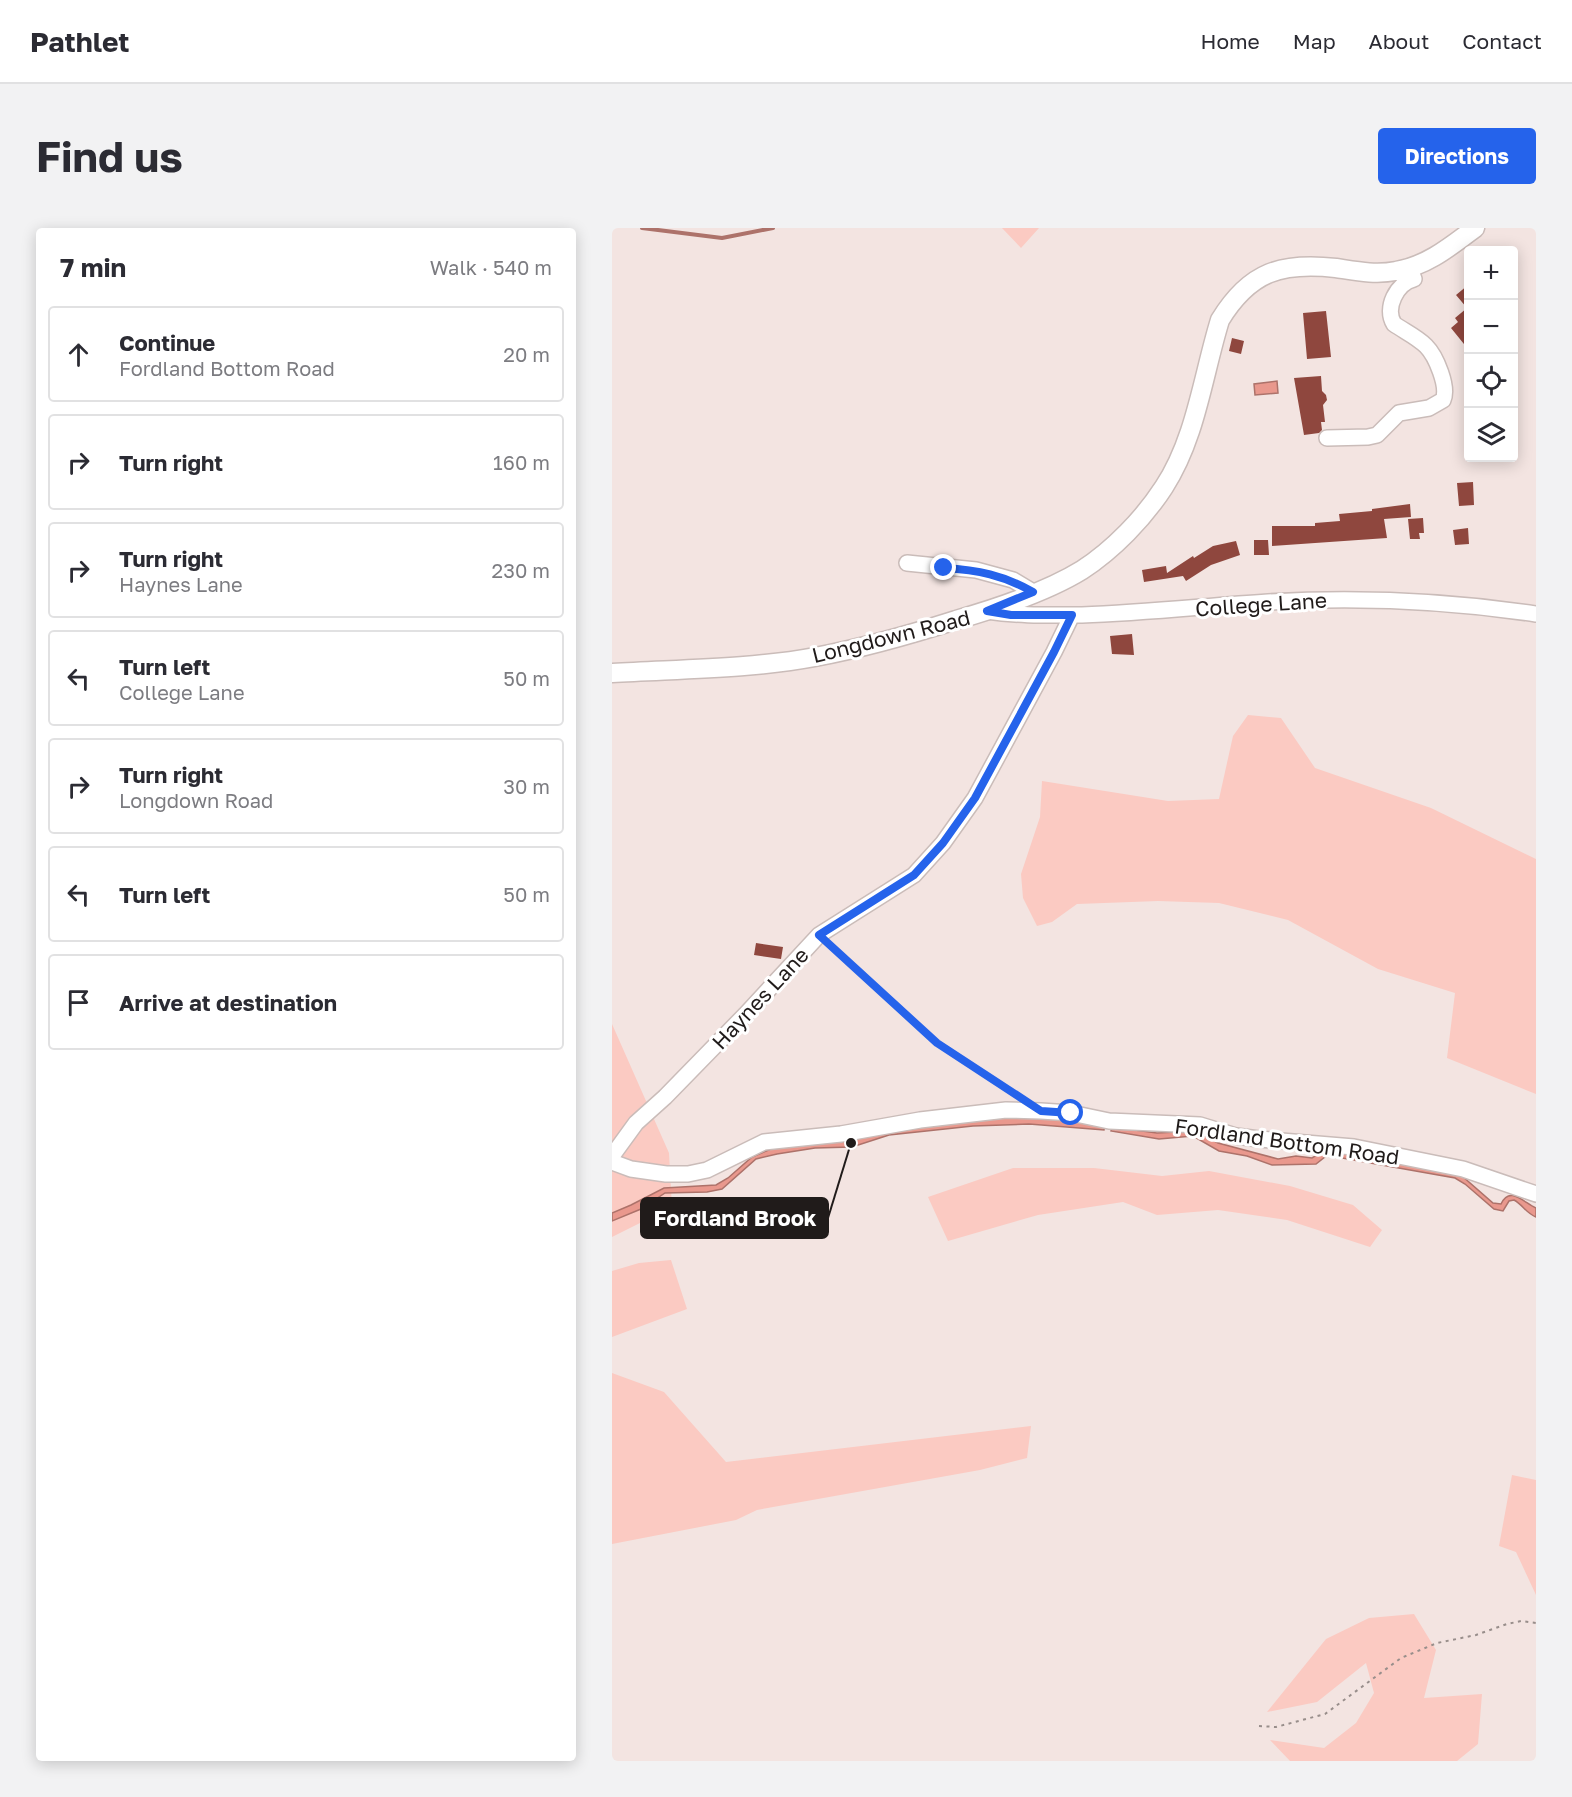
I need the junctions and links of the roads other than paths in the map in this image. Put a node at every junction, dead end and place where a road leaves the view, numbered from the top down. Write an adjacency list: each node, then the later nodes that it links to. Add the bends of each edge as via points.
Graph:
1 (1475, 228): 2 (main road, Longdown Road, via 1436,256)
2 (1410, 268): 3 (street, via 1414,279 1406,281 1396,294 1391,319 1429,350 1445,388 1443,400 1429,408 1398,413 1377,435); 5 (main road, Longdown Road, via 1373,273 1297,265 1252,282 1220,320 1194,420 1165,486 1102,555 1075,574)
3 (1327, 438)
4 (907, 563): 5 (street, via 976,570 1013,580)
5 (1033, 592): 6 (main road, Longdown Road)
6 (987, 611): 8 (street, College Lane); 9 (main road, Longdown Road, via 906,636 814,657)
7 (1536, 614): 8 (street, College Lane, via 1350,599)
8 (1072, 615): 10 (street, Haynes Lane, via 975,798 943,843 914,875 819,935 636,1123)
9 (612, 673)
10 (612, 1155)
11 (612, 1162): 12 (street, Fordland Bottom Road, via 631,1169 688,1174 707,1170 764,1142 1006,1110 1041,1111 1109,1121 1200,1125 1236,1136 1354,1147 1463,1169)
12 (1536, 1194)

